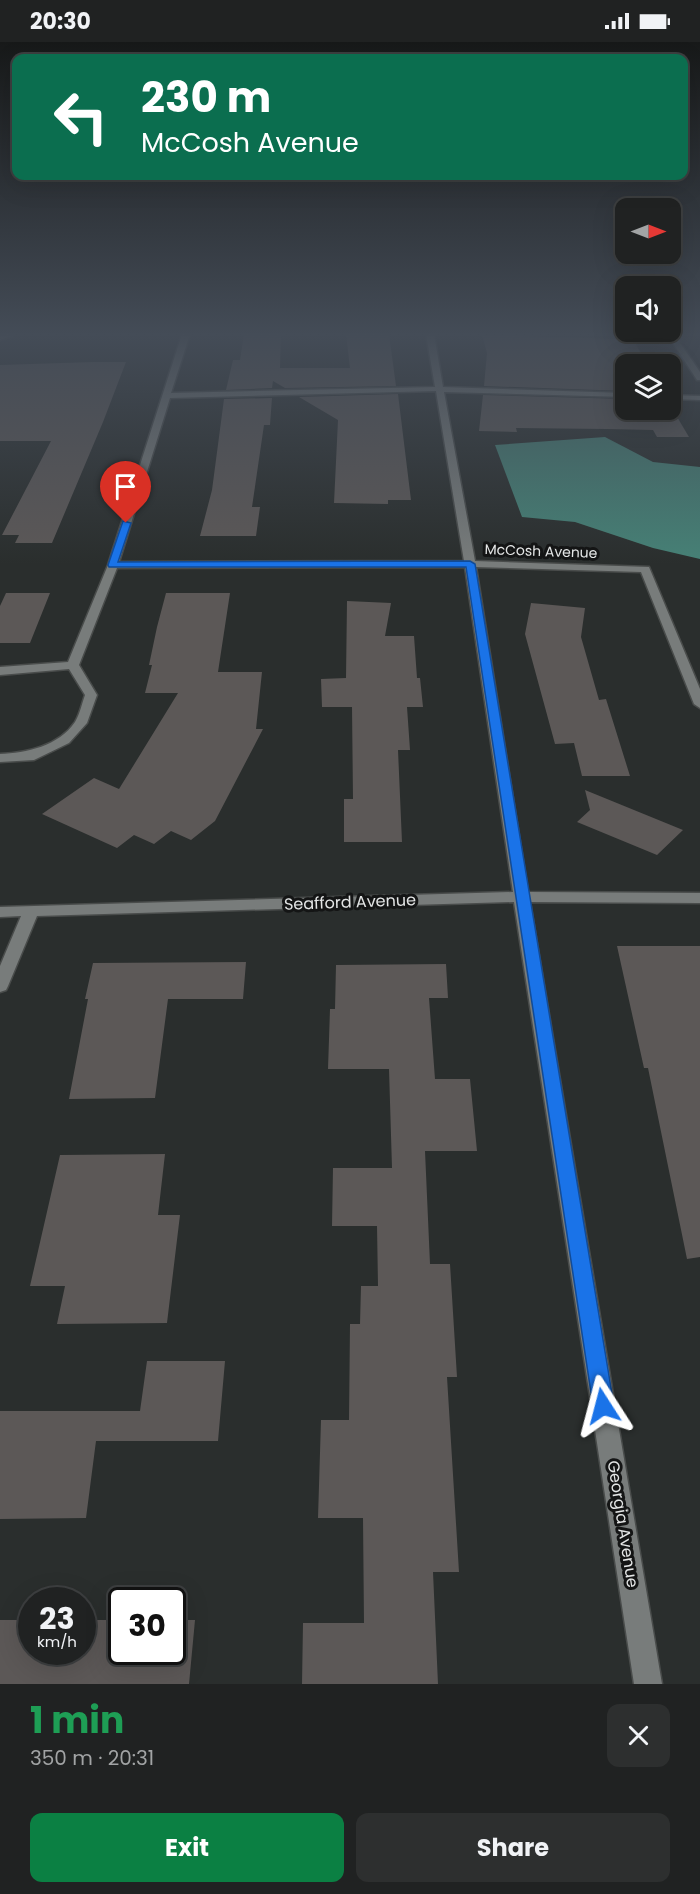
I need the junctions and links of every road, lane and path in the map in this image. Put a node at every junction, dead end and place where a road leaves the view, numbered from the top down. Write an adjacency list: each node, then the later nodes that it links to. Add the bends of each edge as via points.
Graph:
1 (161, 411): 4 (street)
2 (444, 411): 3 (street, Georgia Avenue)
3 (470, 564): 4 (street, McCosh Avenue); 7 (street, McCosh Avenue, via 645,569); 9 (street, Georgia Avenue)
4 (113, 565): 5 (street)
5 (73, 664): 6 (street); 8 (street, via 91,695 81,723 64,740 29,758)
6 (0, 671)
7 (700, 704)
8 (0, 758)
9 (521, 897): 10 (street, Seafford Avenue); 12 (street, Seafford Avenue); 14 (street, Georgia Avenue)
10 (700, 898)
11 (0, 912): 12 (street, Seafford Avenue)
12 (31, 912): 13 (street)
13 (0, 986)
14 (648, 1684)

